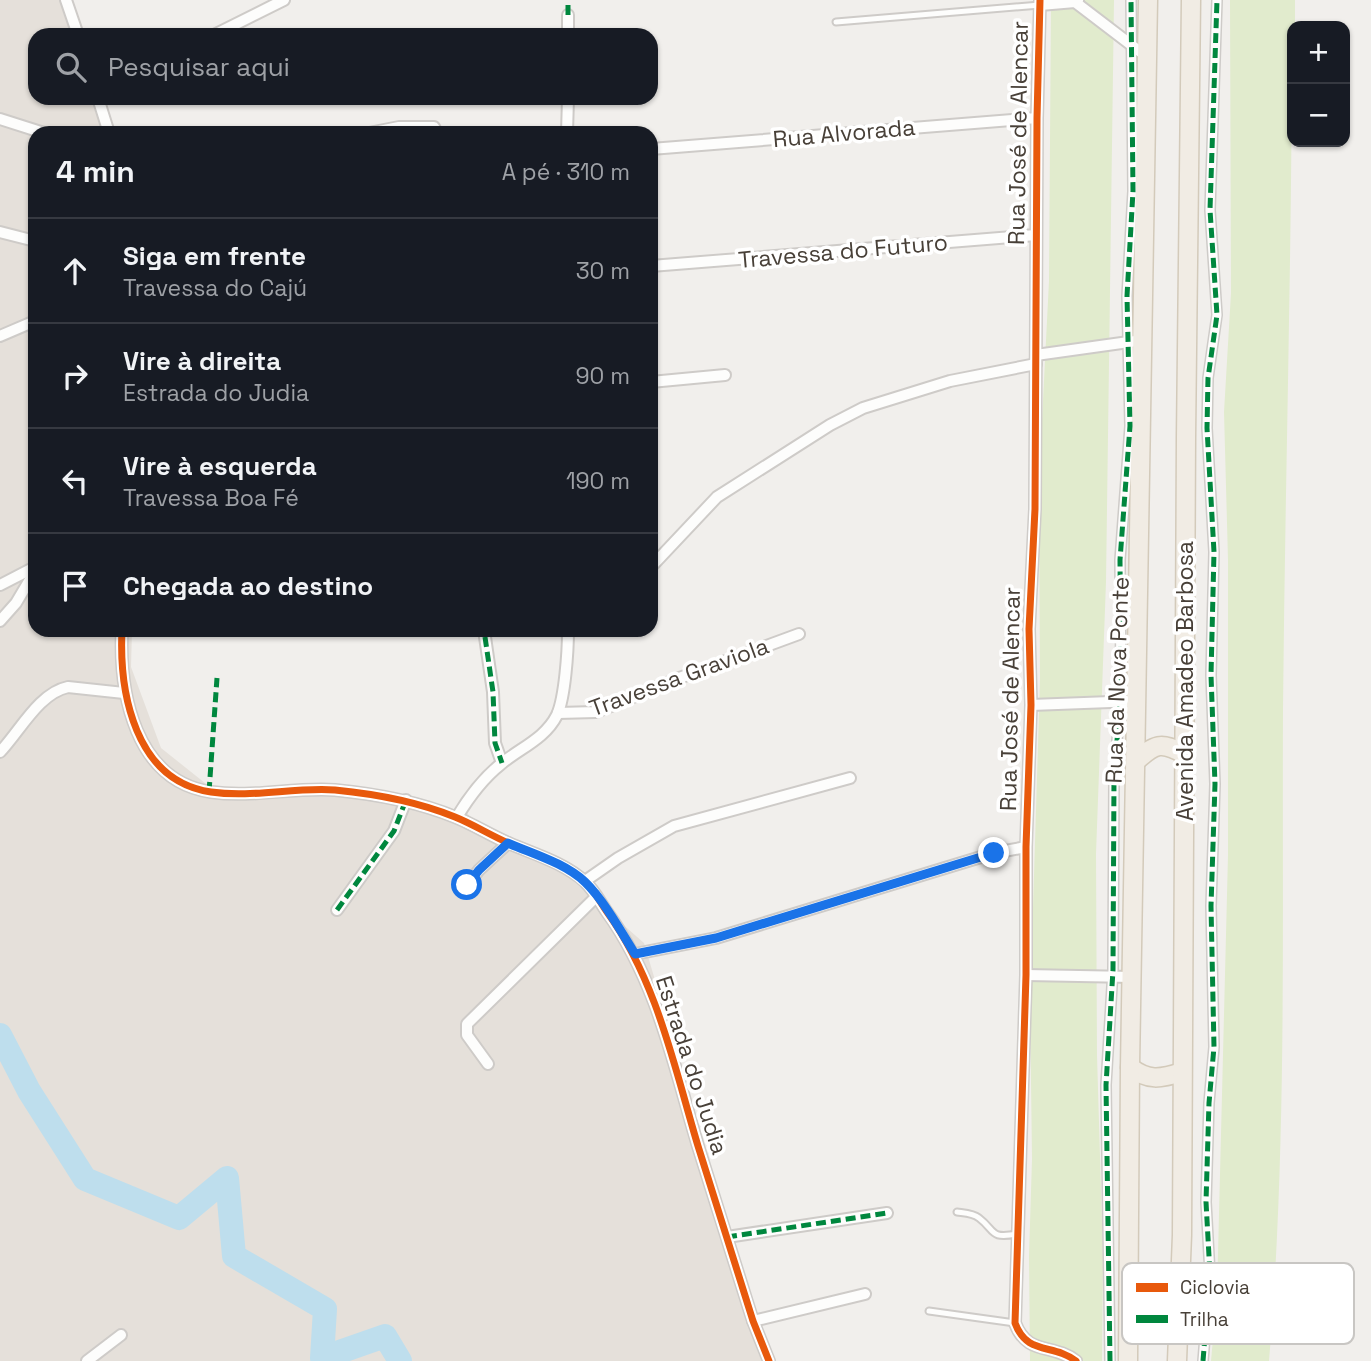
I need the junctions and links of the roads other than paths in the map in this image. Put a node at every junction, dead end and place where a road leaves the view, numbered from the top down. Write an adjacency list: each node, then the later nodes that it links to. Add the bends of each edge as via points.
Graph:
1 (66, 0): 11 (street)
2 (284, 0): 12 (street)
3 (1131, 0): 14 (street)
4 (1148, 0): 15 (main road, Avenida Amadeo Barbosa)
5 (1191, 0): 48 (main road, Avenida Amadeo Barbosa)
6 (1217, 0): 73 (street, via 1210,210 1217,315 1207,428 1214,552 1210,675 1215,784)
7 (1077, 1): 8 (street); 14 (street)
8 (1040, 2): 10 (lane); 18 (street, Rua José de Alencar)
9 (568, 15): 13 (street)
10 (836, 22)
11 (76, 28)
12 (228, 28)
13 (568, 28)
14 (1131, 43): 15 (street); 30 (street, via 1133,191 1127,296)
15 (1147, 57): 30 (main road, Avenida Amadeo Barbosa)
16 (100, 105): 20 (street)
17 (568, 105): 21 (street)
18 (1037, 118): 23 (street, Rua Alvorada); 25 (street, Rua José de Alencar)
19 (0, 119): 22 (street)
20 (106, 126)
21 (567, 126)
22 (28, 128)
23 (658, 148)
24 (0, 232): 26 (street)
25 (1036, 234): 27 (street, Travessa do Futuro); 31 (street, Rua José de Alencar)
26 (28, 239)
27 (658, 265)
28 (28, 324): 29 (street)
29 (0, 336)
30 (1135, 341): 31 (street); 44 (main road, Avenida Amadeo Barbosa)
31 (1036, 359): 34 (street, via 863,408 830,425 717,497); 45 (street, Rua José de Alencar)
32 (725, 375): 33 (street)
33 (658, 381)
34 (658, 560)
35 (28, 572): 37 (street)
36 (28, 582): 38 (street)
37 (0, 585)
38 (0, 621)
39 (799, 634): 46 (street, Travessa Graviola, via 596,712)
40 (122, 637): 43 (street, Estrada do Judia)
41 (485, 637): 50 (street, via 495,743)
42 (568, 637): 46 (street)
43 (124, 693): 47 (street, via 60,689 43,701); 52 (street, Estrada do Judia, via 142,746 160,768 182,782 209,792 233,794 330,790)
44 (1129, 702): 45 (street); 49 (main road, Avenida Amadeo Barbosa); 62 (street, Rua da Nova Ponte, via 1114,778)
45 (1031, 705): 55 (street, Rua José de Alencar)
46 (558, 713): 50 (street, via 547,731)
47 (0, 752)
48 (1184, 754): 49 (main road, via 1156,746); 66 (main road, Avenida Amadeo Barbosa)
49 (1136, 761): 63 (main road, Avenida Amadeo Barbosa)
50 (502, 763): 53 (street, via 475,788)
51 (850, 778): 56 (street, via 674,826)
52 (406, 800): 53 (street, Estrada do Judia); 59 (street, via 394,831)
53 (457, 817): 54 (street, Estrada do Judia)
54 (508, 843): 56 (street, Estrada do Judia); 57 (street)
55 (1026, 847): 60 (street, via 716,938); 61 (street, Rua José de Alencar)
56 (584, 881): 58 (street, Estrada do Judia)
57 (467, 885)
58 (596, 897): 60 (street, Estrada do Judia); 64 (street, via 467,1024 467,1035)
59 (337, 910)
60 (635, 954): 70 (street, Estrada do Judia, via 663,1028)
61 (1026, 975): 62 (street); 69 (street, Rua José de Alencar)
62 (1113, 976): 63 (street); 82 (street, Rua da Nova Ponte, via 1106,1085)
63 (1132, 977): 65 (main road, Avenida Amadeo Barbosa)
64 (488, 1064)
65 (1130, 1067): 66 (main road, via 1153,1079); 71 (main road, Avenida Amadeo Barbosa)
66 (1182, 1072): 72 (main road, Avenida Amadeo Barbosa)
67 (957, 1212): 69 (lane, via 977,1217 999,1236)
68 (887, 1213): 70 (street)
69 (1017, 1234): 77 (street, Rua José de Alencar)
70 (727, 1237): 76 (street, Estrada do Judia)
71 (1129, 1263)
72 (1181, 1263)
73 (1210, 1263)
74 (865, 1294): 76 (street)
75 (929, 1311): 77 (lane)
76 (753, 1321): 80 (street, Estrada do Judia)
77 (1015, 1323): 81 (street, via 1026,1342)
78 (121, 1335): 79 (street)
79 (88, 1361)
80 (769, 1361)
81 (1076, 1361)
82 (1110, 1361)

